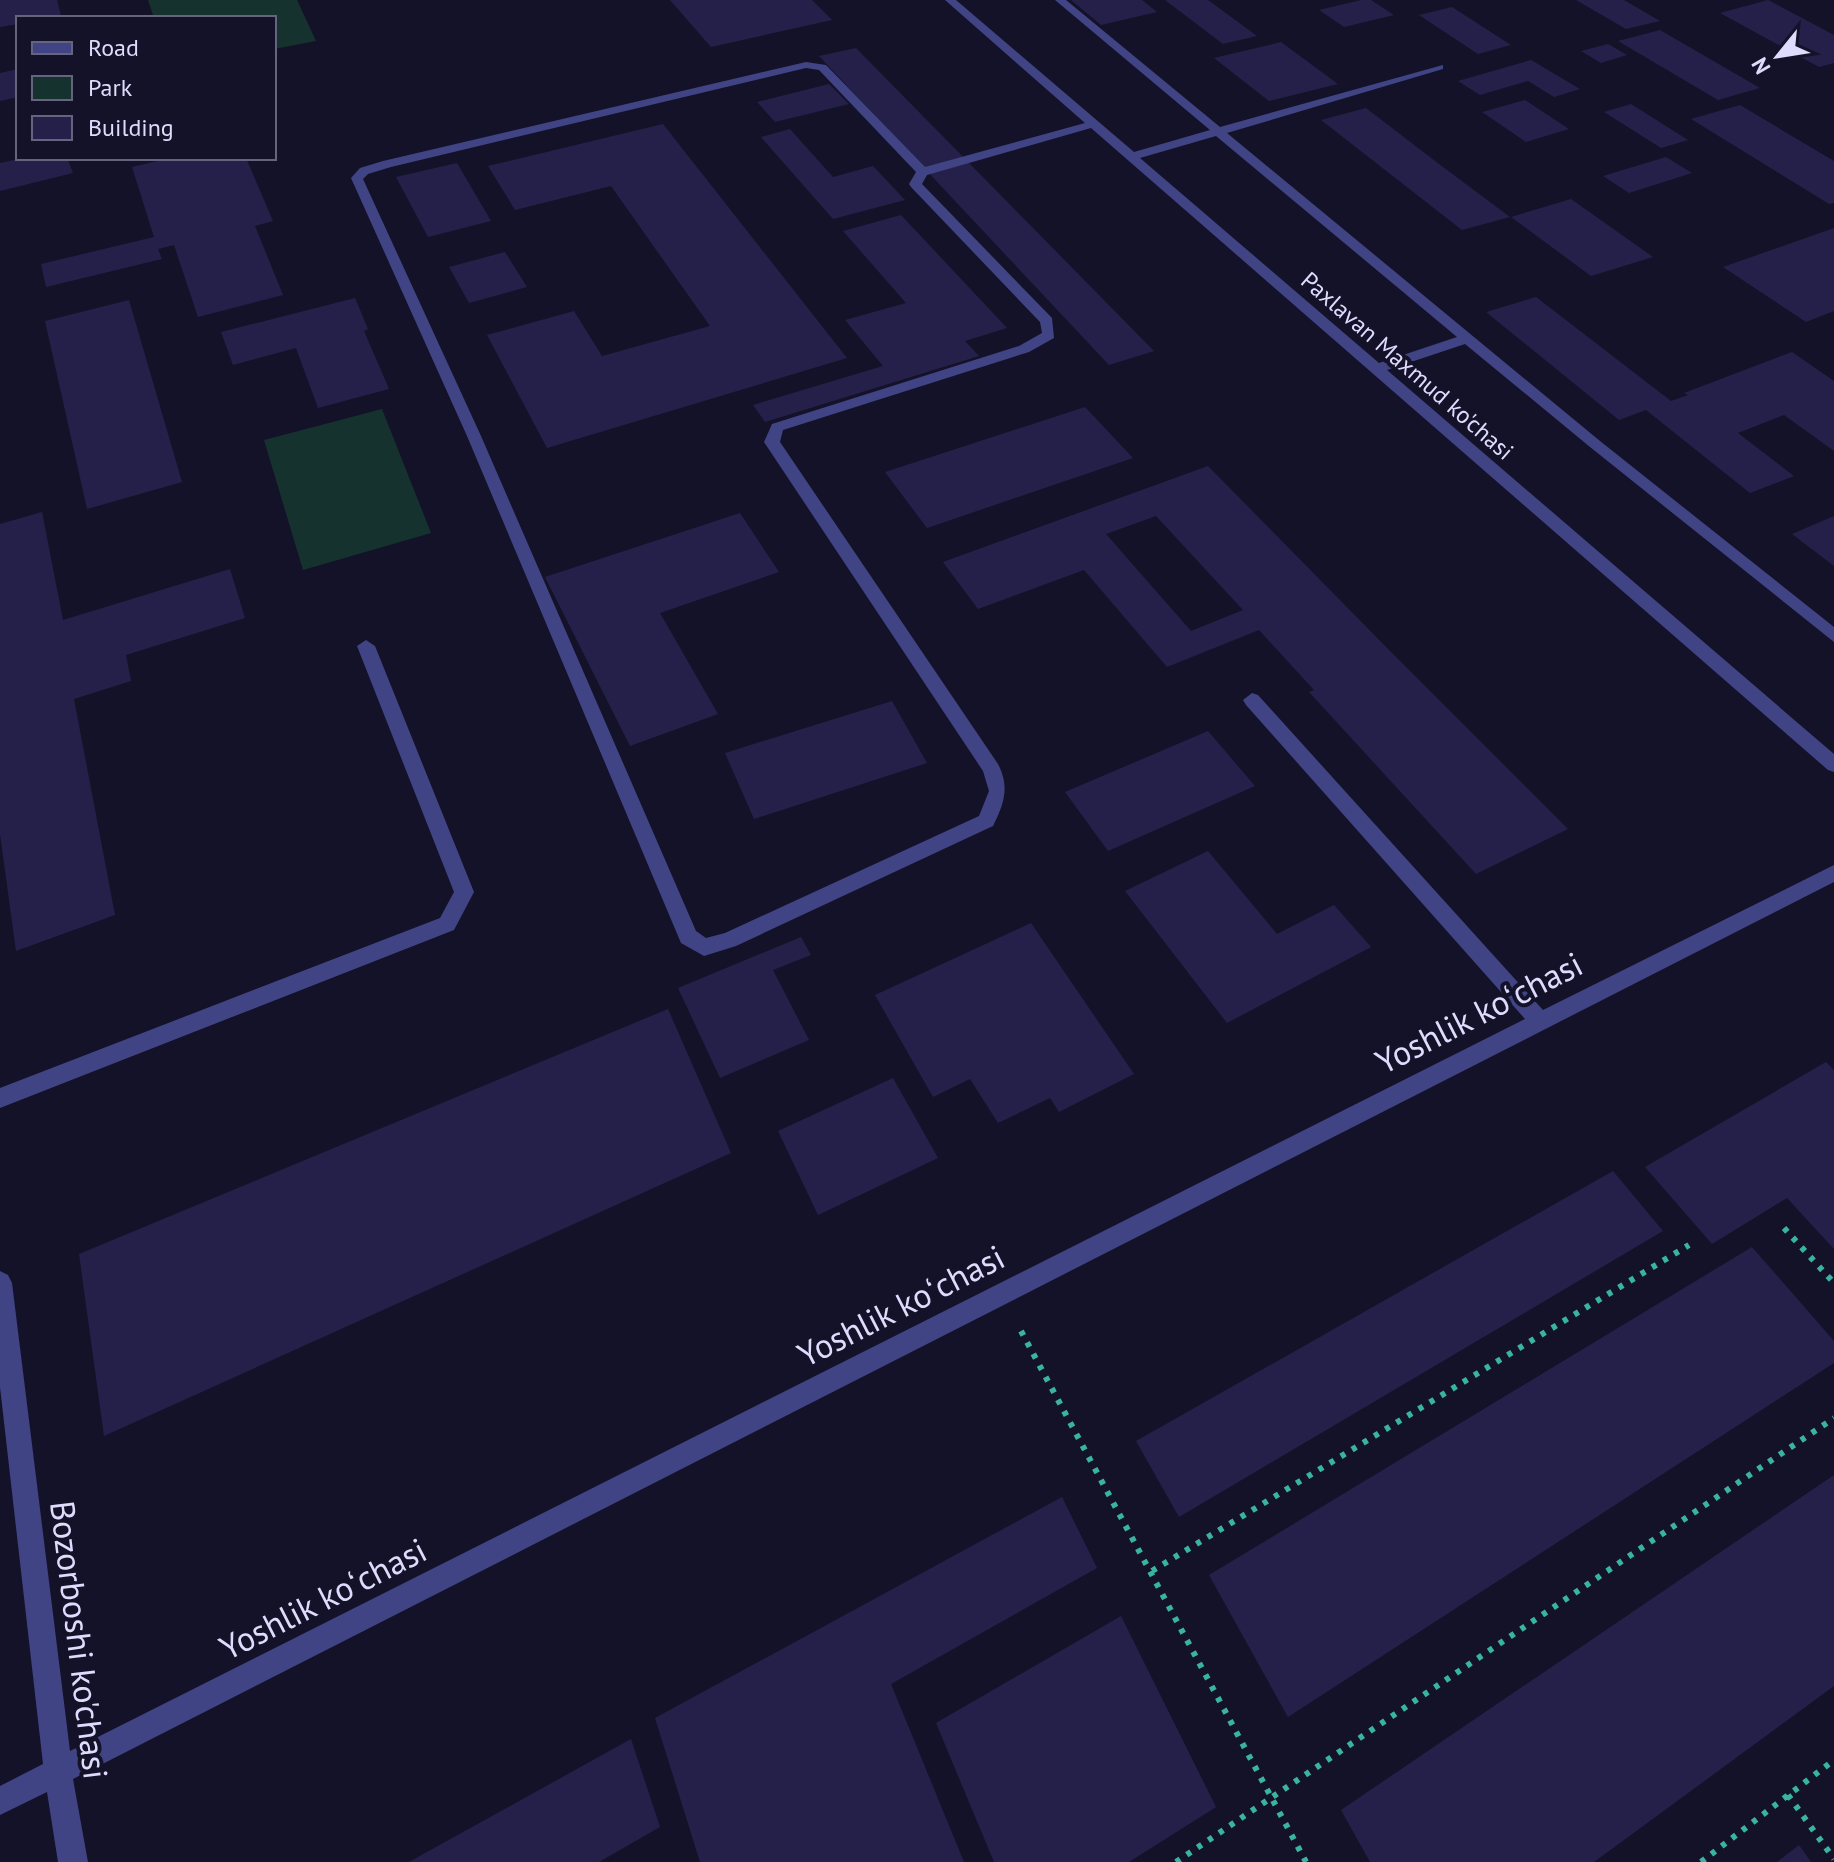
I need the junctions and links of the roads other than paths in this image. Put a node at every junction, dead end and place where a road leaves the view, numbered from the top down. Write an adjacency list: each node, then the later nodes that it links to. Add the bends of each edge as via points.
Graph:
1 (950, 0): 4 (street, Paxlavan Maxmud ko'chasi)
2 (1060, 0): 5 (street)
3 (1439, 67): 5 (street)
4 (1093, 124): 6 (street, Paxlavan Maxmud ko'chasi); 7 (street)
5 (1219, 131): 6 (street); 8 (street)
6 (1131, 157): 9 (street, Paxlavan Maxmud ko'chasi)
7 (922, 172): 7 (street, via 915,184 1047,321 1049,335 1024,349 777,427 772,442 992,769 998,791 986,821 704,947 688,937 357,178 387,164 806,65 822,67)
8 (1468, 338): 9 (street); 10 (street)
9 (1377, 369): 13 (street, Paxlavan Maxmud ko'chasi)
10 (1834, 636)
11 (366, 646): 16 (street, via 464,892 447,924)
12 (1252, 700): 15 (street)
13 (1834, 765)
14 (1834, 873): 15 (street, Yoshlik koʻchasi)
15 (1539, 1020): 18 (street, Yoshlik koʻchasi)
16 (0, 1098)
17 (0, 1283): 18 (street, Bozorboshi ko'chasi)
18 (58, 1772): 19 (street, Yoshlik koʻchasi); 20 (street, Bozorboshi ko'chasi)
19 (0, 1801)
20 (73, 1862)

